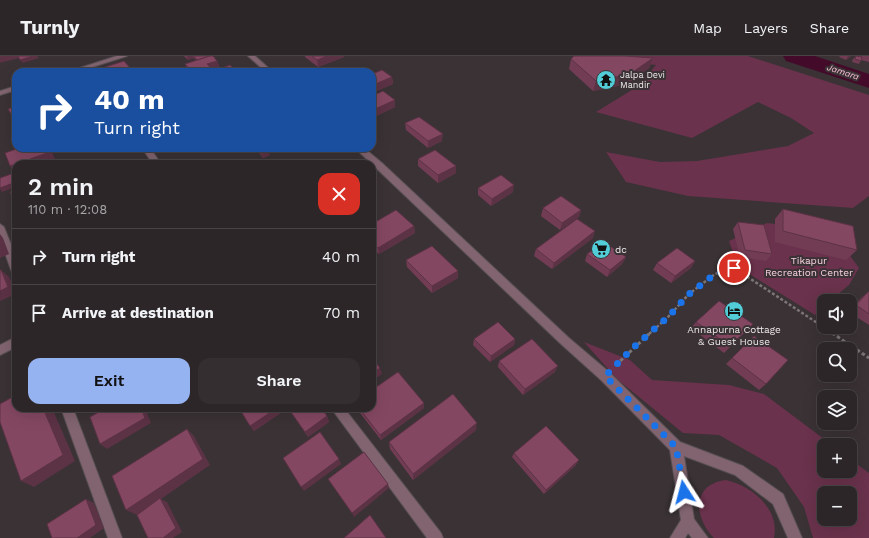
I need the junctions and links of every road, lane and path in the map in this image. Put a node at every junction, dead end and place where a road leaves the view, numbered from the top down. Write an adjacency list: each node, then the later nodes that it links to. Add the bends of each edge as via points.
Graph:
1 (124, 56): 3 (street)
2 (251, 56): 4 (street)
3 (94, 68)
4 (265, 68)
5 (12, 89): 6 (street)
6 (0, 93)
7 (363, 152): 8 (street)
8 (370, 160)
9 (376, 167): 15 (street)
10 (0, 227): 11 (street)
11 (12, 259)
12 (12, 344): 13 (street)
13 (0, 350)
14 (869, 358): 15 (path, via 734,268 715,274 689,294)
15 (605, 376): 18 (street)
16 (68, 412): 20 (street)
17 (340, 412): 21 (street)
18 (676, 447): 19 (street); 24 (street, via 738,470 778,499)
19 (688, 522): 22 (street); 23 (street)
20 (115, 538)
21 (436, 538)
22 (677, 538)
23 (701, 538)
24 (795, 538)

